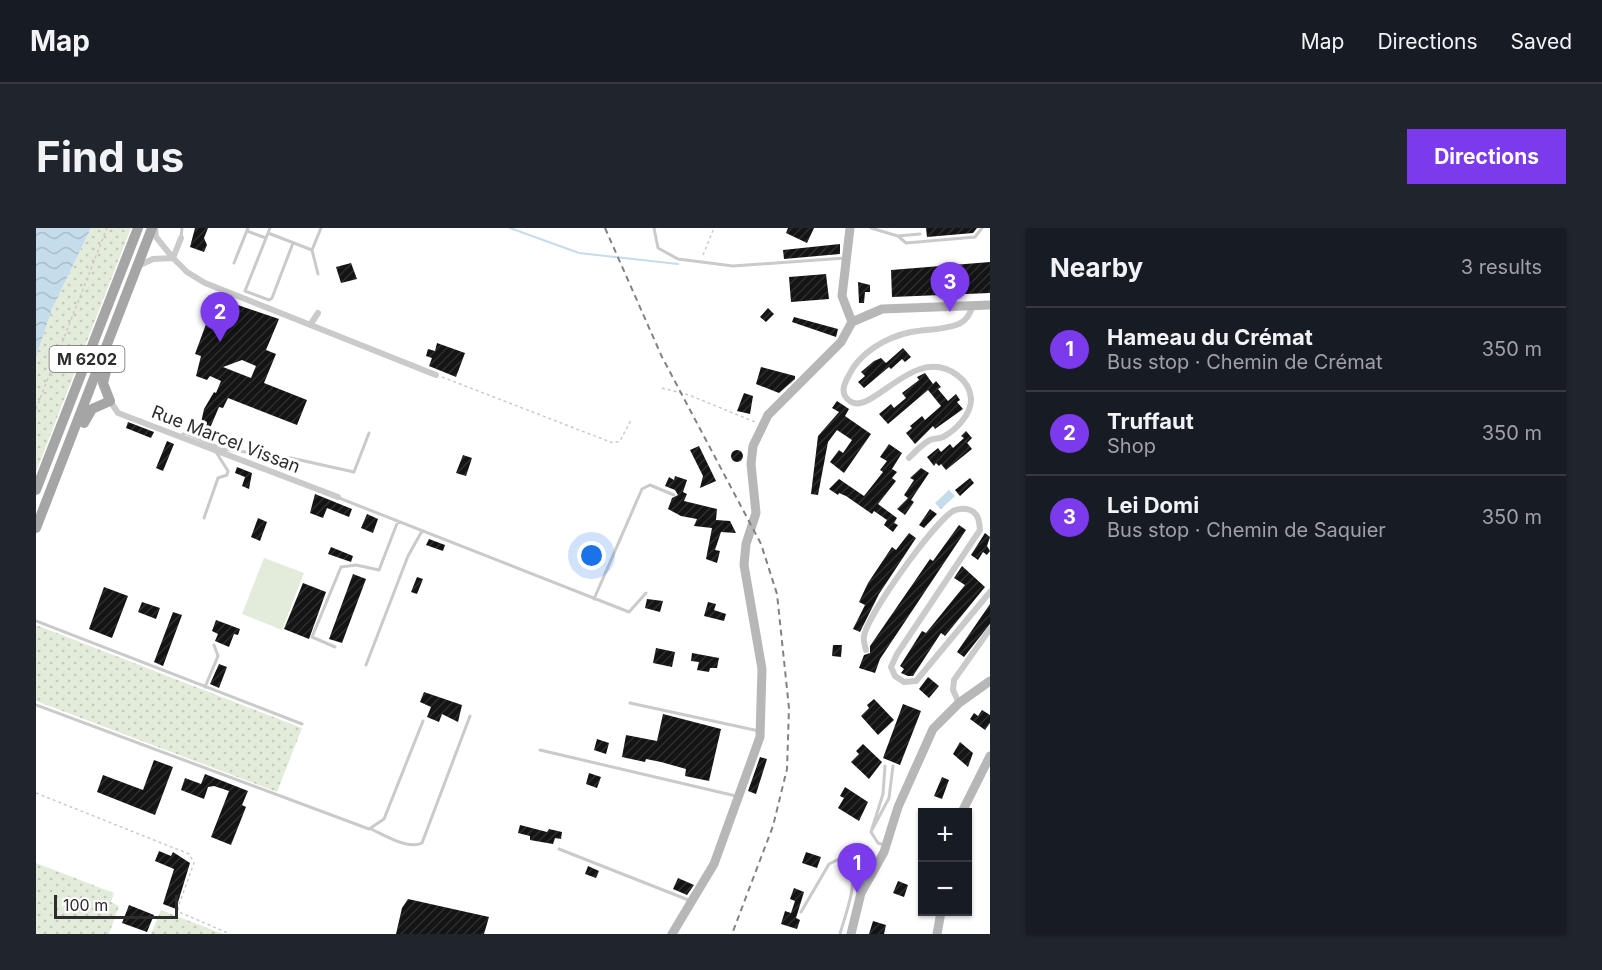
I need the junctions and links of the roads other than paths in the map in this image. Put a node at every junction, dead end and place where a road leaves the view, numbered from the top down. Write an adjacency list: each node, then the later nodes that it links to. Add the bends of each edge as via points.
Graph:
1 (138, 228): 36 (main road, M 6202)
2 (154, 228): 18 (street, via 156,237); 21 (main road, M 6202)
3 (182, 228): 14 (lane)
4 (270, 228): 11 (lane)
5 (321, 228): 17 (lane)
6 (655, 228): 19 (lane, via 658,248 678,259 733,266)
7 (850, 228): 19 (street)
8 (871, 228): 13 (lane)
9 (982, 228): 13 (lane, via 975,237 906,243)
10 (247, 229): 15 (lane); 20 (lane)
11 (268, 233): 15 (lane); 16 (lane)
12 (920, 234): 13 (lane)
13 (898, 236)
14 (181, 238): 18 (street)
15 (266, 238): 16 (lane, via 245,291 269,300)
16 (294, 243): 17 (lane)
17 (312, 250): 22 (lane)
18 (173, 258): 21 (street, via 153,259); 27 (street, via 205,283)
19 (845, 258): 26 (street, via 842,296)
20 (234, 263)
21 (136, 268): 28 (main road, M 6202)
22 (318, 274)
23 (974, 305): 24 (street); 26 (street, via 899,307); 35 (street, via 970,315 957,325 911,332 878,345 852,369 845,383 846,397 866,404 890,384 919,368 937,367 963,379 971,400 964,418)
24 (990, 305)
25 (318, 312): 27 (street)
26 (853, 318): 60 (street, via 841,342 774,409 762,425 751,453 756,513 744,564 762,669)
27 (310, 325): 29 (street)
28 (111, 332): 30 (main road, via 113,343 103,383); 33 (main road, M 6202)
29 (436, 375)
30 (110, 401): 32 (street, Rue Marcel Vissan, via 118,413); 33 (main road, via 92,409)
31 (369, 433): 32 (lane, via 354,472 223,449 185,433)
32 (179, 437): 34 (street, Rue Marcel Vissan)
33 (69, 446): 41 (main road, M 6202)
34 (216, 452): 38 (street, Rue Marcel Vissan); 39 (lane, via 228,471 218,478)
35 (909, 458)
36 (36, 490)
37 (674, 495): 45 (lane, via 650,485 642,489)
38 (338, 497): 40 (lane)
39 (204, 518)
40 (398, 521): 42 (lane); 49 (lane, via 379,570 340,567 312,638)
41 (36, 528)
42 (422, 531): 45 (lane); 51 (lane, via 408,556)
43 (990, 592): 50 (street, via 916,681 904,682 895,676 891,667 897,654 980,530 974,512 964,508 954,511 923,540 884,599 864,635)
44 (646, 593): 45 (lane, via 630,612)
45 (594, 599)
46 (36, 621): 53 (lane)
47 (990, 629): 55 (street, via 954,680 953,690)
48 (214, 645): 53 (lane, via 218,656)
49 (335, 647)
50 (866, 650)
51 (366, 665)
52 (990, 681): 55 (street)
53 (204, 687): 59 (lane)
54 (630, 703): 60 (lane)
55 (959, 703): 69 (street, via 926,741 892,821)
56 (36, 705): 67 (lane)
57 (470, 716): 67 (lane, via 422,843 407,844)
58 (423, 721): 67 (lane, via 384,819)
59 (302, 724)
60 (761, 731): 65 (street)
61 (540, 750): 65 (lane)
62 (990, 756): 66 (street)
63 (885, 766): 68 (lane, via 883,794)
64 (893, 766): 68 (lane, via 889,798)
65 (741, 797): 71 (street, via 714,864)
66 (964, 808)
67 (369, 829)
68 (871, 832): 69 (lane, via 878,843)
69 (886, 846): 76 (street, via 861,893)
70 (559, 849): 71 (lane)
71 (693, 902): 74 (street)
72 (801, 912): 75 (lane, via 828,864 839,859 850,862 852,877)
73 (939, 916): 77 (street)
74 (672, 934)
75 (840, 934)
76 (851, 934)
77 (937, 934)

